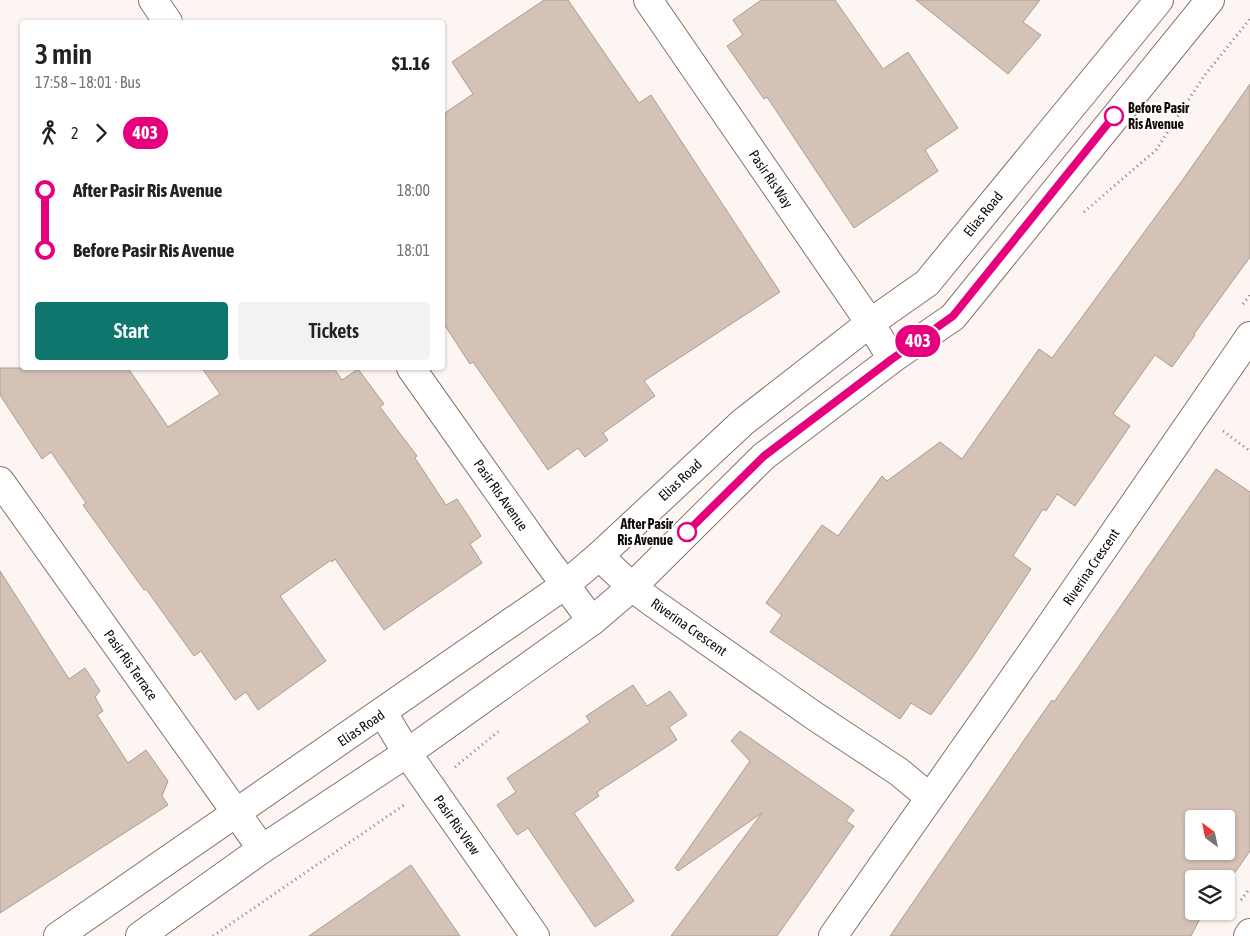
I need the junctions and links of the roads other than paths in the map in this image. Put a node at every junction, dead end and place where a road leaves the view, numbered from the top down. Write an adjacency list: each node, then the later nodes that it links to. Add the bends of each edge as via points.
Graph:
1 (153, 0): 5 (street)
2 (648, 0): 6 (street, Pasir Ris Way)
3 (1159, 0): 6 (street, Elias Road, via 927,283)
4 (1210, 0): 8 (street, via 953,316)
5 (167, 20)
6 (870, 323): 8 (street, Pasir Ris Way); 11 (street, Elias Road, via 743,422)
7 (1250, 336): 17 (street, Riverina Crescent)
8 (892, 359): 13 (street, via 764,456)
9 (412, 370): 12 (street, Pasir Ris Avenue)
10 (0, 481): 18 (street, Pasir Ris Terrace)
11 (599, 556): 12 (street, Elias Road); 13 (street, Riverina Crescent)
12 (566, 585): 14 (street, Pasir Ris Avenue); 15 (street, Elias Road)
13 (632, 587): 14 (street); 17 (street, Riverina Crescent, via 899,772)
14 (592, 621): 16 (street)
15 (383, 713): 16 (street, Pasir Ris View); 18 (street, Elias Road)
16 (407, 753): 19 (street); 22 (street, Pasir Ris View)
17 (929, 797): 23 (street, Riverina Crescent)
18 (235, 812): 19 (street, Pasir Ris Terrace); 20 (street, Elias Road)
19 (262, 849): 21 (street)
20 (58, 936)
21 (140, 936)
22 (535, 936)
23 (833, 936)

